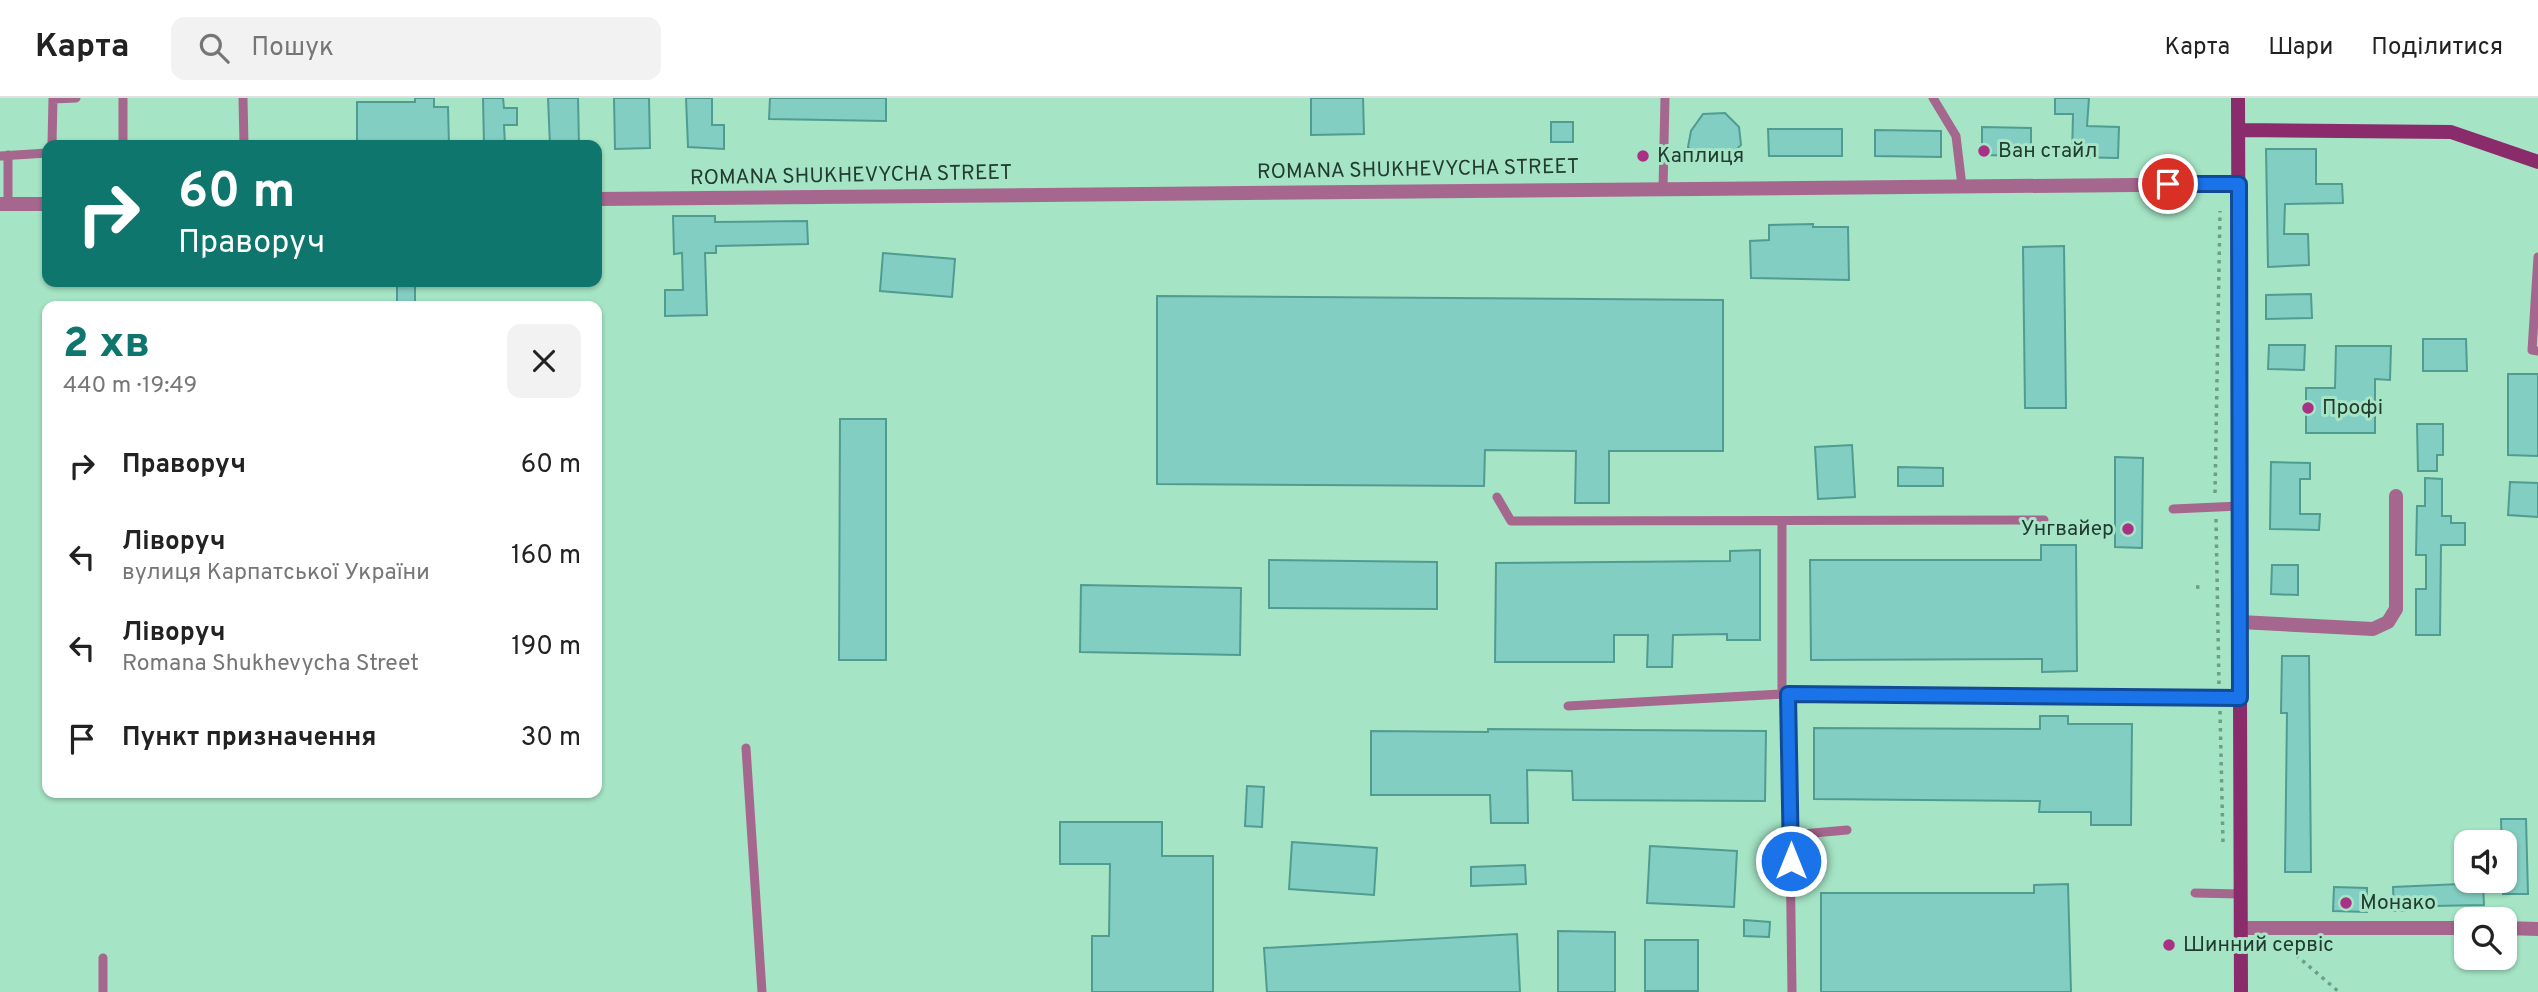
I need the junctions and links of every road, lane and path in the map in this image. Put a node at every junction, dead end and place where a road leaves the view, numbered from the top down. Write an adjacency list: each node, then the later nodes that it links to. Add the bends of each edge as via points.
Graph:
1 (53, 98): 2 (lane); 9 (lane)
2 (76, 98)
3 (123, 98): 10 (lane)
4 (243, 98): 11 (lane)
5 (1665, 98): 18 (lane)
6 (1933, 98): 17 (lane, via 1956,136)
7 (2238, 98): 8 (main road)
8 (2239, 130): 14 (main road, via 2451,132); 16 (main road)
9 (52, 140)
10 (123, 140)
11 (244, 140)
12 (42, 153): 13 (lane)
13 (4, 155): 20 (lane)
14 (2538, 162)
15 (2221, 184): 16 (street, ROMANA SHUKHEVYCHA STREET); 17 (street, ROMANA SHUKHEVYCHA STREET); 28 (path)
16 (2239, 184): 27 (main road)
17 (1962, 186): 18 (street, ROMANA SHUKHEVYCHA STREET)
18 (1663, 189): 19 (street, ROMANA SHUKHEVYCHA STREET)
19 (602, 199)
20 (4, 204): 21 (street)
21 (42, 204)
22 (2538, 257): 23 (lane)
23 (2536, 333): 24 (lane, via 2532,350)
24 (2538, 351)
25 (2396, 496): 32 (street, via 2396,609 2389,622 2372,629)
26 (1497, 497): 31 (lane, via 1511,522)
27 (2240, 506): 28 (lane); 32 (main road)
28 (2216, 507): 29 (lane); 35 (path)
29 (2173, 509)
30 (2044, 520): 31 (lane)
31 (1782, 522): 33 (lane)
32 (2240, 622): 34 (main road)
33 (1785, 694): 35 (lane); 36 (lane); 39 (lane)
34 (2240, 698): 35 (lane); 42 (main road)
35 (2220, 699): 40 (path)
36 (1568, 706)
37 (746, 748): 50 (lane)
38 (1847, 830): 39 (lane)
39 (1791, 835): 51 (lane)
40 (2223, 852)
41 (2195, 893): 42 (lane)
42 (2241, 894): 43 (main road)
43 (2241, 928): 44 (street); 52 (main road)
44 (2454, 928)
45 (2517, 928): 46 (street)
46 (2538, 929)
47 (2281, 943): 53 (path)
48 (103, 958): 49 (lane)
49 (103, 992)
50 (762, 992)
51 (1792, 992)
52 (2241, 992)
53 (2339, 992)

